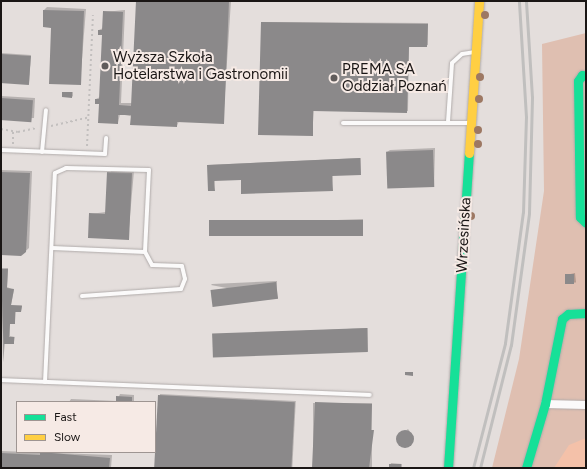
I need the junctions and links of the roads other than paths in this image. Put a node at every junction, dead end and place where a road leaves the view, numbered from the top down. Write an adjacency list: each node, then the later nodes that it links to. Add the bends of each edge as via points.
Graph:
1 (479, 1): 2 (street, Wrzesińska)
2 (475, 52): 5 (lane, via 462,54 452,63); 7 (street, Wrzesińska)
3 (586, 76): 11 (street, via 582,75 578,81 580,217)
4 (46, 110): 10 (lane)
5 (448, 122): 6 (lane); 7 (lane)
6 (343, 123)
7 (471, 123): 21 (street, Wrzesińska)
8 (106, 138): 10 (lane, via 105,154)
9 (1, 150): 10 (lane)
10 (42, 152)
11 (586, 222)
12 (52, 248): 13 (lane); 13 (lane, via 55,173 66,168 149,170); 17 (lane)
13 (145, 252): 14 (lane, via 152,265 182,266 185,279 181,289)
14 (82, 296)
15 (586, 313): 19 (street, via 568,314 562,319)
16 (1, 380): 17 (lane)
17 (45, 382): 18 (lane)
18 (370, 395)
19 (545, 404): 20 (street); 22 (street)
20 (586, 405)
21 (448, 468)
22 (526, 468)

